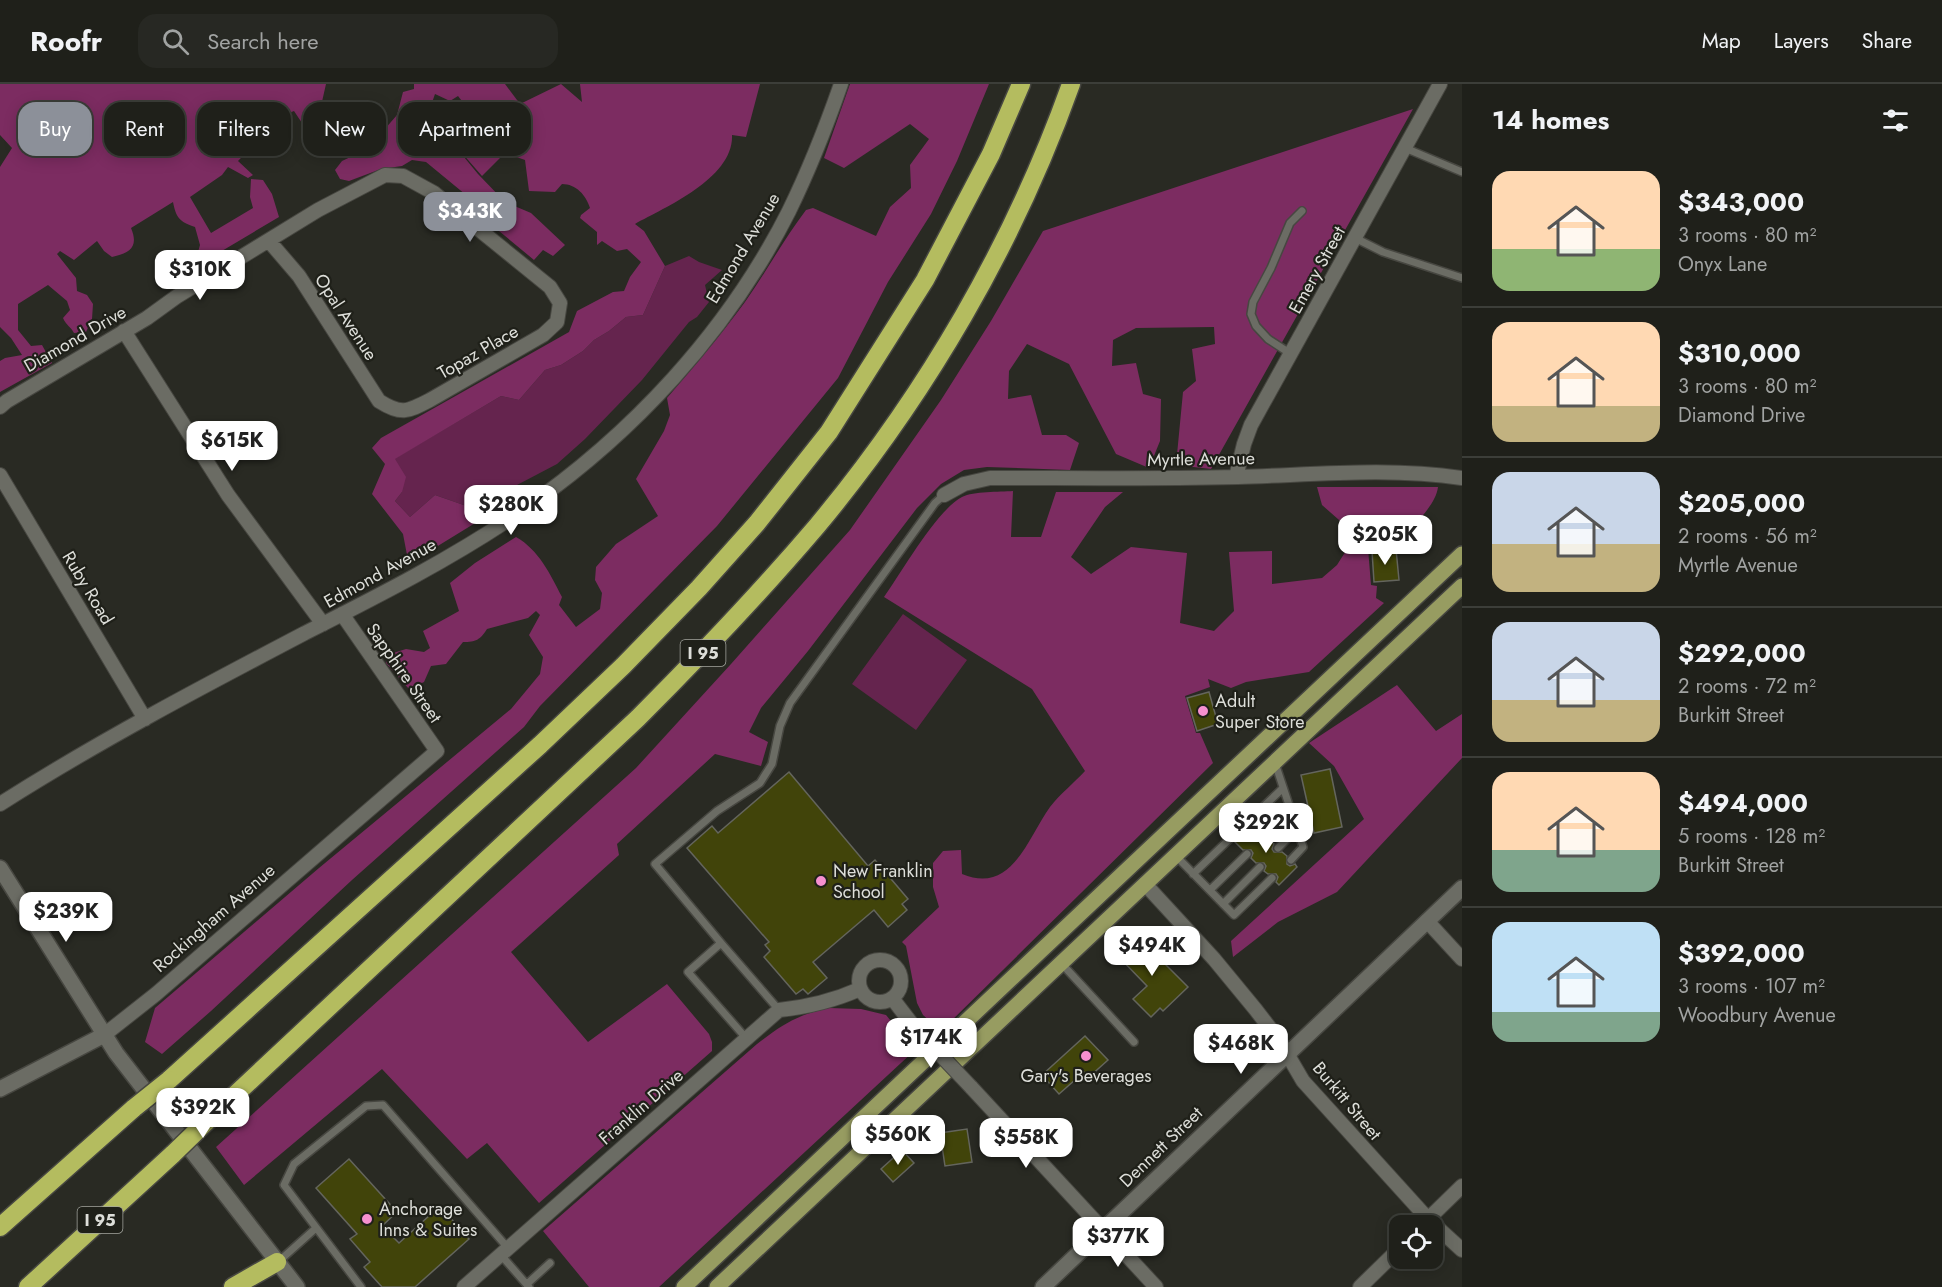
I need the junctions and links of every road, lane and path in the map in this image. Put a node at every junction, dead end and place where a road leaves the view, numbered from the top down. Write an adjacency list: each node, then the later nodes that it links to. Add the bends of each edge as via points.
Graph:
1 (841, 84): 22 (street, Edmond Avenue, via 804,178 770,245 721,319 673,378 610,440 521,511 474,542)
2 (1021, 84): 59 (highway, I 95, bridge, via 991,154 925,280 829,432 699,588 540,745)
3 (1071, 84): 69 (highway, I 95, bridge, via 1033,181 972,300 892,427 817,526 638,718)
4 (1440, 84): 5 (street, Emery Street)
5 (1405, 148): 6 (lane); 8 (street, Emery Street)
6 (1462, 172)
7 (1302, 211): 13 (lane, via 1290,223 1251,314 1268,339)
8 (1355, 238): 10 (lane, via 1383,252); 13 (street, Emery Street)
9 (269, 241): 11 (street, Diamond Drive, via 385,175 403,176 434,193 550,287); 12 (street, Diamond Drive); 15 (street, Opal Avenue, via 299,276 379,400)
10 (1462, 278)
11 (560, 303): 15 (street, Topaz Place, via 556,322 543,335 413,409)
12 (124, 331): 14 (street, Diamond Drive); 23 (street, via 228,495)
13 (1291, 354): 17 (street, Emery Street, via 1251,425)
14 (0, 407)
15 (395, 411)
16 (0, 475): 24 (street, Ruby Road)
17 (1236, 477): 18 (street, Myrtle Avenue, via 1358,474); 19 (street, Myrtle Avenue, via 990,478 964,484)
18 (1462, 478)
19 (944, 495): 45 (lane, via 790,702 768,774 655,864)
20 (1462, 554): 75 (main road)
21 (1462, 586): 26 (main road)
22 (342, 614): 23 (street, Edmond Avenue); 25 (street, Sapphire Street)
23 (323, 624): 24 (street, Edmond Avenue)
24 (145, 719): 28 (street, Edmond Avenue)
25 (437, 751): 51 (street, Rockingham Avenue)
26 (1275, 763): 27 (lane); 34 (main road)
27 (1283, 788): 29 (lane); 38 (lane)
28 (0, 804)
29 (1291, 810): 30 (lane); 31 (lane)
30 (1298, 828): 32 (lane); 35 (lane, via 1303,847)
31 (1265, 836)
32 (1278, 848)
33 (1247, 854): 42 (lane)
34 (1176, 856): 38 (lane); 40 (main road)
35 (1291, 860)
36 (1260, 867): 43 (lane)
37 (0, 868): 51 (street)
38 (1193, 874): 42 (lane)
39 (1272, 878): 43 (lane, via 1234,915)
40 (1145, 884): 47 (main road); 54 (street, Burkitt Street, via 1215,959)
41 (1462, 888): 44 (street, Dennett Street)
42 (1210, 890): 43 (lane)
43 (1223, 904)
44 (1427, 921): 46 (street); 54 (street, Dennett Street)
45 (721, 943): 50 (lane); 52 (lane, via 688,972)
46 (1462, 959)
47 (1061, 963): 53 (lane); 76 (main road)
48 (860, 989): 49 (street, via 871,1000 884,1002); 49 (street, via 863,968 875,960 884,960 901,977); 50 (street, via 812,1006)
49 (892, 998): 61 (street, bridge, via 970,1088)
50 (779, 1010): 52 (street, Franklin Drive)
51 (104, 1035): 55 (street, Rockingham Avenue); 66 (street)
52 (746, 1038): 64 (street, Franklin Drive)
53 (1134, 1042)
54 (1288, 1054): 57 (street, Burkitt Street, via 1304,1081); 61 (street, Dennett Street)
55 (0, 1089)
56 (1462, 1185): 58 (street)
57 (1419, 1215)
58 (1432, 1215)
59 (0, 1227)
60 (316, 1228): 64 (lane, via 284,1185 294,1164 366,1106 383,1105); 66 (lane); 72 (lane)
61 (1104, 1228): 77 (street, Dennett Street); 78 (street)
62 (1443, 1236): 63 (street, Burkitt Street)
63 (1462, 1250)
64 (504, 1251): 68 (lane); 73 (street, Franklin Drive)
65 (1389, 1259): 79 (street)
66 (278, 1262): 70 (highway); 71 (street)
67 (550, 1263): 68 (lane)
68 (526, 1284): 74 (lane)
69 (28, 1287)
70 (233, 1287)
71 (297, 1287)
72 (361, 1287)
73 (464, 1287)
74 (515, 1287)
75 (684, 1287)
76 (717, 1287)
77 (1043, 1287)
78 (1156, 1287)
79 (1360, 1287)

